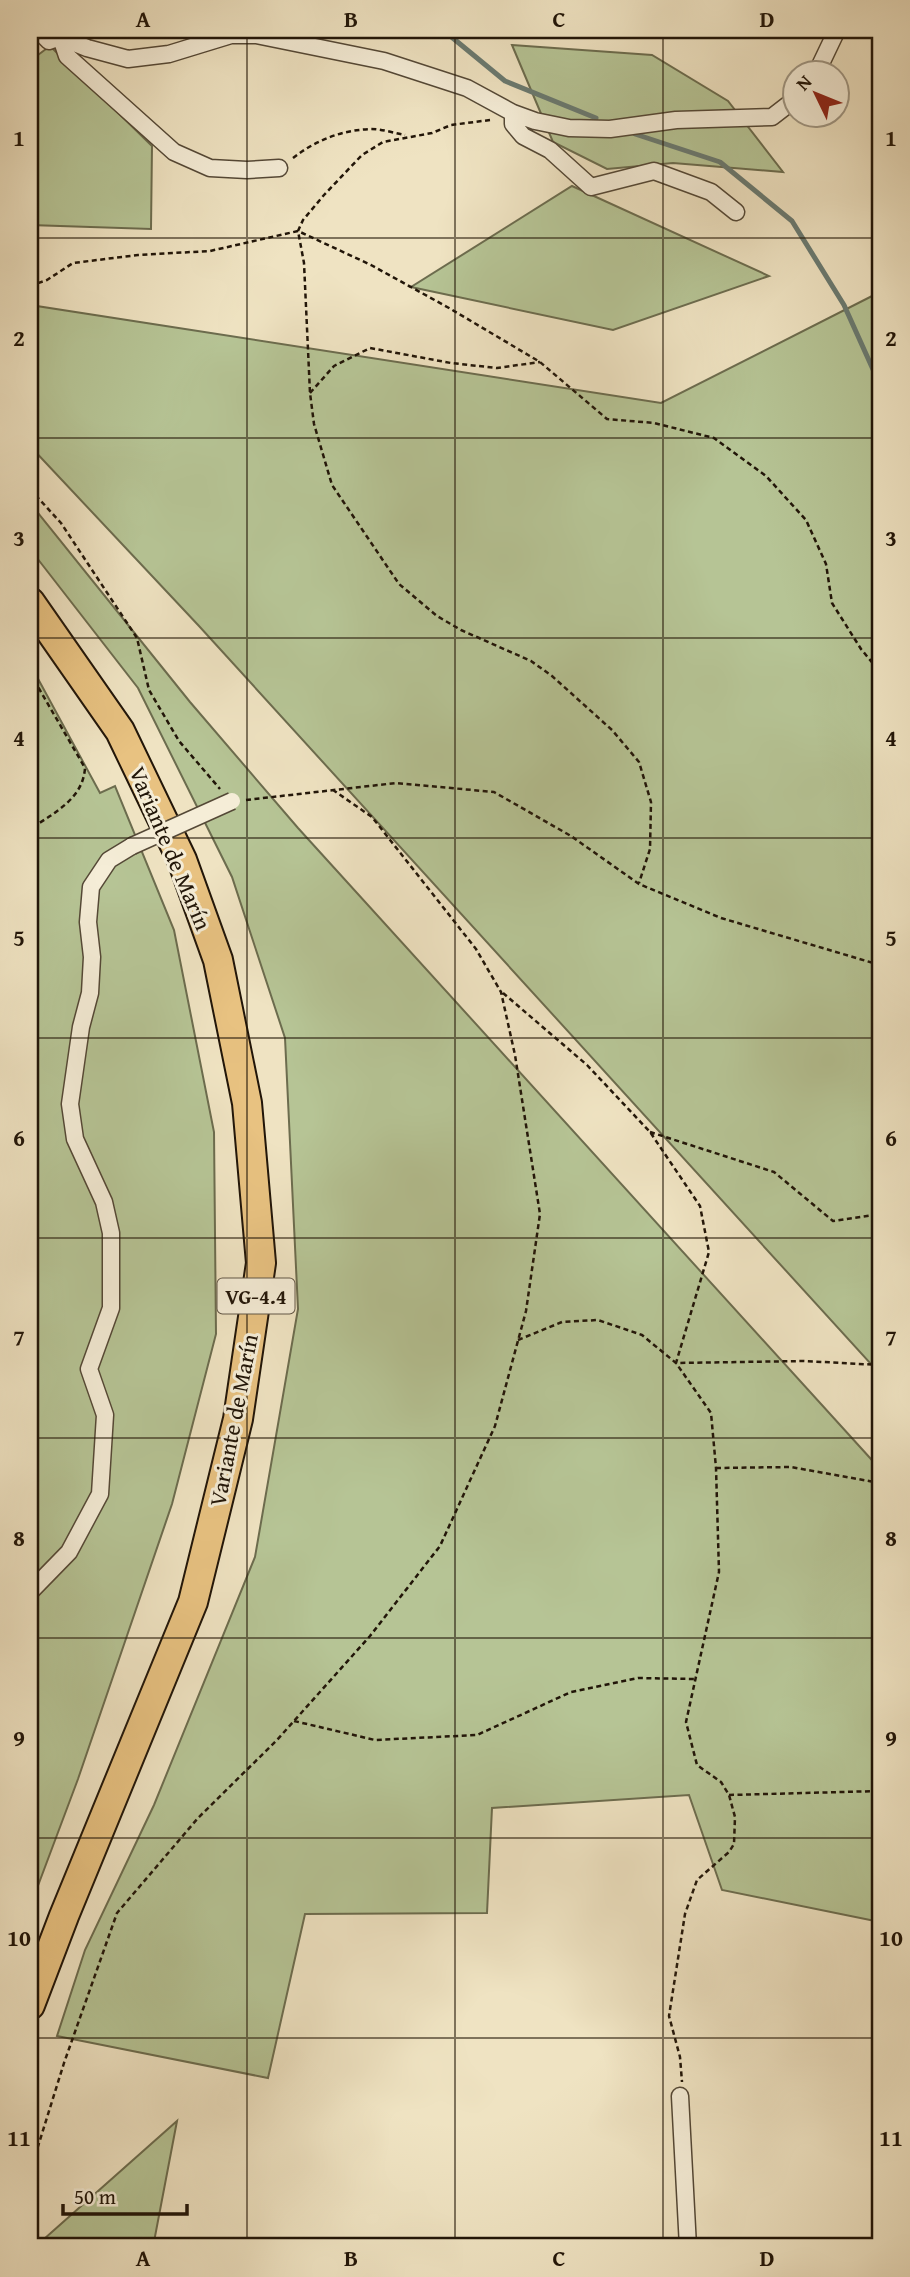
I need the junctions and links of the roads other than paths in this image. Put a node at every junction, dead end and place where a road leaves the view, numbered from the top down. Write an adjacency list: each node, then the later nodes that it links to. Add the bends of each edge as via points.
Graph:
1 (38, 30): 3 (street, via 49,41)
2 (837, 30): 4 (street)
3 (59, 33): 6 (street, via 87,48 128,59 169,54 231,36 256,35 384,61 467,88); 7 (street, via 67,56 174,152 210,168)
4 (823, 60)
5 (780, 111): 6 (street, via 772,117 676,120 610,129 552,126)
6 (513, 113): 8 (street, via 513,124 523,136 550,150 591,187 654,171 711,192)
7 (279, 168)
8 (736, 212)
9 (30, 602): 12 (highway, Variante de Marín / VG-4.4, via 120,731 181,860 218,960 247,1103 261,1263 238,1419 193,1602)
10 (232, 801): 11 (street, bridge, via 109,860 91,887 90,993 70,1104 75,1139 104,1202 111,1233 111,1308 89,1369 105,1415 100,1494 69,1552)
11 (30, 1592)
12 (30, 2005)
13 (680, 2096): 14 (street)
14 (688, 2247)

